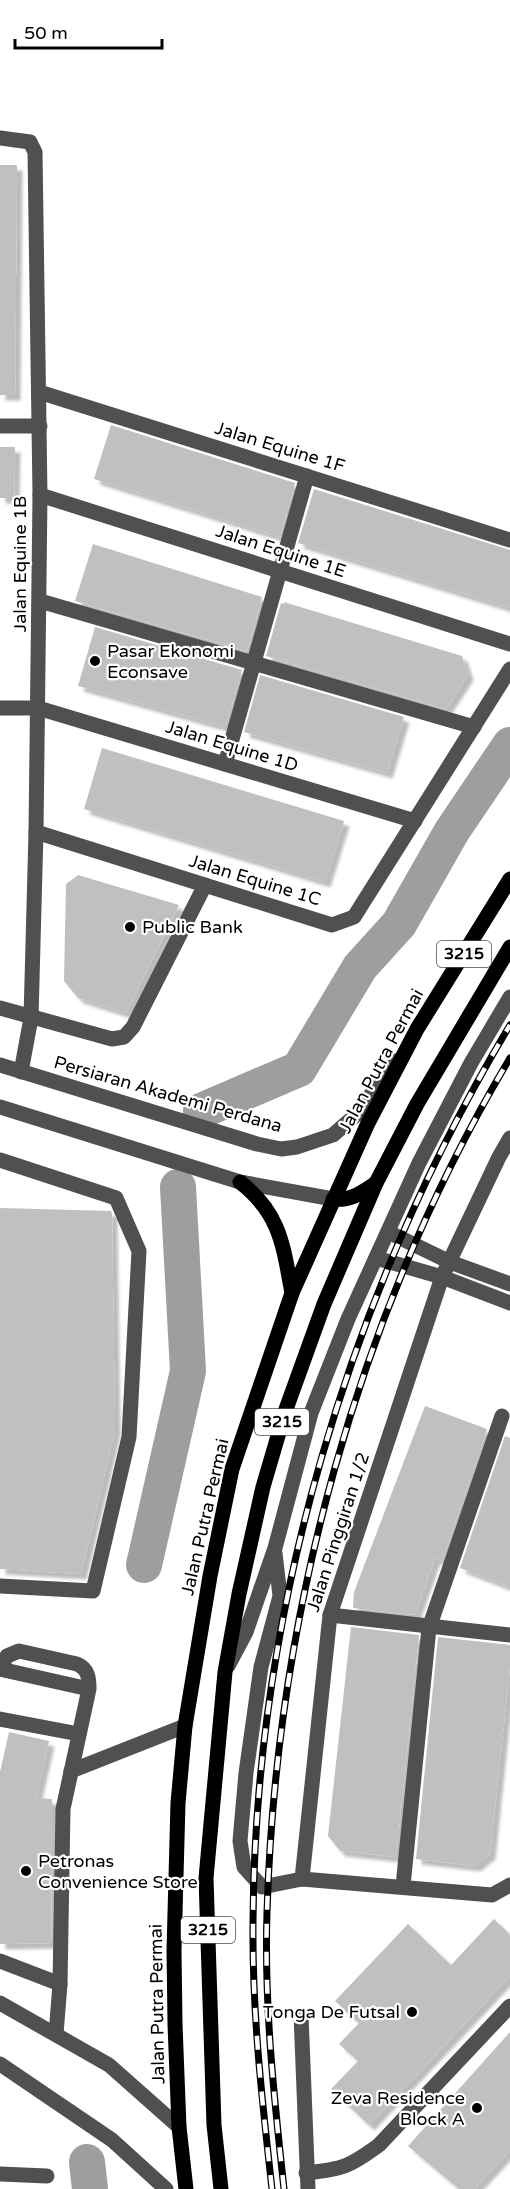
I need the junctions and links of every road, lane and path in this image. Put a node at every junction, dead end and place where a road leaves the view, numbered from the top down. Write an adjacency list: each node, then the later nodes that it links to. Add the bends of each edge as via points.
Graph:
1 (0, 138): 2 (street, Jalan Equine 1B, via 30,142 35,152)
2 (39, 392): 4 (street, Jalan Equine 1B); 5 (street, Jalan Equine 1F)
3 (0, 426): 4 (street)
4 (39, 426): 6 (street, Jalan Equine 1B)
5 (307, 476): 7 (street, Jalan Equine 1F); 8 (street)
6 (40, 495): 8 (street, Jalan Equine 1E); 9 (street, Jalan Equine 1B)
7 (510, 540)
8 (280, 572): 10 (street, Jalan Equine 1E); 11 (street)
9 (40, 601): 11 (street); 14 (street, Jalan Equine 1B)
10 (510, 644)
11 (254, 663): 15 (street); 16 (street)
12 (510, 669): 15 (street, Jalan Equine 1C)
13 (0, 708): 14 (street, Jalan Equine 1D)
14 (38, 708): 16 (street, Jalan Equine 1D); 18 (street, Jalan Equine 1B)
15 (474, 727): 17 (street, Jalan Equine 1C)
16 (225, 764): 17 (street, Jalan Equine 1D)
17 (415, 821): 20 (street, Jalan Equine 1C, via 354,916 332,925)
18 (36, 831): 20 (street, Jalan Equine 1C); 24 (street, Jalan Equine 1B)
19 (510, 879): 25 (main road, Jalan Putra Permai / 3215)
20 (205, 885): 24 (street, via 133,1027 124,1037 111,1039)
21 (510, 947): 33 (main road, 3215, via 417,1104)
22 (510, 997): 35 (street, via 419,1163)
23 (0, 1008): 24 (street)
24 (31, 1018): 27 (street, Jalan Equine 1B)
25 (417, 1029): 27 (street, Persiaran Akademi Perdana, via 357,1114 333,1135 281,1149); 34 (main road, Jalan Putra Permai / 3215)
26 (0, 1065): 27 (street, Persiaran Akademi Perdana)
27 (21, 1072)
28 (0, 1107): 32 (street)
29 (510, 1138): 30 (street, Jalan Pinggiran 1/2)
30 (504, 1159): 37 (street, Jalan Pinggiran 1/2)
31 (0, 1160): 44 (street, via 116,1198 139,1251 129,1437 93,1591)
32 (240, 1182): 34 (street); 40 (main road, via 256,1194 274,1219)
33 (376, 1183): 34 (main road, via 356,1196); 49 (main road, 3215, via 324,1304 285,1412 263,1487)
34 (333, 1199): 40 (main road, Jalan Putra Permai / 3215)
35 (388, 1232): 36 (street); 37 (street)
36 (376, 1258): 38 (street); 43 (street, via 311,1413)
37 (450, 1262): 38 (street, Jalan Pinggiran 1/2); 39 (street)
38 (442, 1277): 41 (street); 45 (street, Jalan Pinggiran 1/2)
39 (510, 1284)
40 (292, 1293): 52 (main road, Jalan Putra Permai / 3215, via 232,1469)
41 (510, 1303)
42 (502, 1416): 46 (street)
43 (275, 1548): 49 (street, via 246,1632); 55 (street, via 280,1596 261,1667 240,1841 244,1867 262,1887)
44 (0, 1586)
45 (330, 1615): 46 (street); 55 (street, Jalan Pinggiran 1/2)
46 (429, 1628): 47 (street); 56 (street)
47 (510, 1635)
48 (0, 1669): 50 (street); 50 (street, via 7,1656 19,1651 77,1664 87,1671)
49 (225, 1672): 71 (main road, 3215, via 206,1878 214,2125)
50 (89, 1689): 53 (street)
51 (0, 1719): 53 (street)
52 (185, 1726): 54 (street); 65 (main road, Jalan Putra Permai / 3215, via 178,1803 174,1950)
53 (80, 1734): 54 (street)
54 (71, 1771): 59 (street, via 63,1809)
55 (302, 1879): 56 (street)
56 (403, 1886): 57 (street, via 492,1895)
57 (510, 1886)
58 (0, 1961): 59 (street)
59 (60, 1984): 63 (street)
60 (0, 2002): 63 (street)
61 (510, 2006): 66 (street, via 379,2145 354,2163)
62 (301, 2015): 66 (street)
63 (56, 2034): 65 (street, via 114,2069)
64 (0, 2064): 69 (street, via 112,2140)
65 (179, 2127): 70 (main road, Jalan Putra Permai / 3215)
66 (306, 2173): 72 (street)
67 (0, 2174): 68 (street)
68 (47, 2176)
69 (166, 2189)
70 (186, 2189)
71 (220, 2189)
72 (308, 2189)

